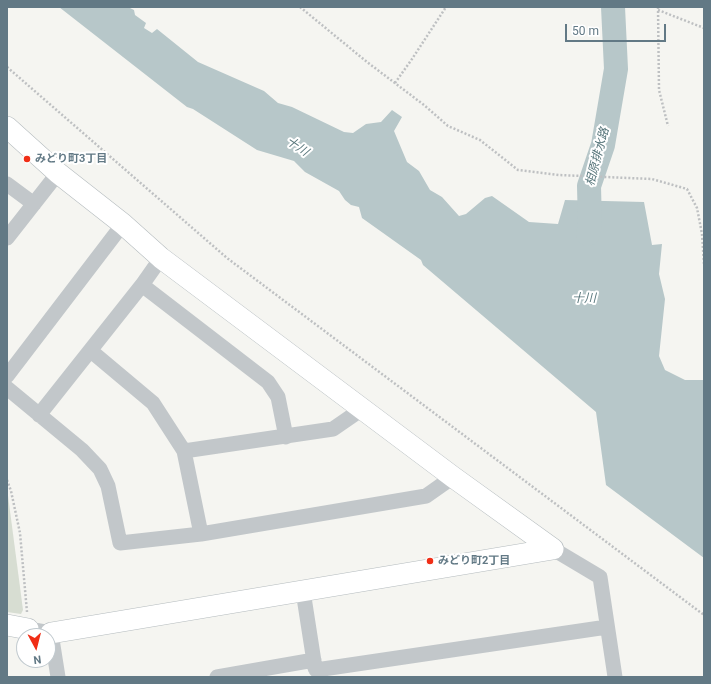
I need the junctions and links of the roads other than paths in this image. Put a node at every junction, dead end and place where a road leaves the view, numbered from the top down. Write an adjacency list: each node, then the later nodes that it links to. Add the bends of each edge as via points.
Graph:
1 (7, 127): 2 (street)
2 (58, 173): 4 (street); 5 (street)
3 (7, 184): 4 (street)
4 (34, 204): 6 (street)
5 (123, 224): 7 (street); 10 (street)
6 (7, 238)
7 (161, 258): 8 (street); 12 (street)
8 (142, 285): 9 (street); 14 (street, via 268,382 278,396)
9 (91, 351): 13 (street); 15 (street, via 153,403)
10 (7, 376)
11 (7, 388): 13 (street)
12 (362, 409): 14 (street, via 333,429); 16 (street)
13 (39, 415): 17 (street, via 82,450 100,469 108,486 120,543)
14 (286, 436): 15 (street)
15 (184, 451): 17 (street)
16 (454, 478): 17 (street, via 426,496); 18 (street)
17 (201, 534)
18 (553, 549): 19 (street); 21 (street, via 600,577)
19 (303, 592): 23 (street); 25 (street)
20 (7, 626): 22 (street)
21 (607, 627): 25 (street); 28 (street)
22 (21, 628)
23 (56, 632)
24 (56, 664): 26 (street)
25 (315, 669): 27 (street)
26 (58, 677)
27 (217, 677)
28 (615, 677)

